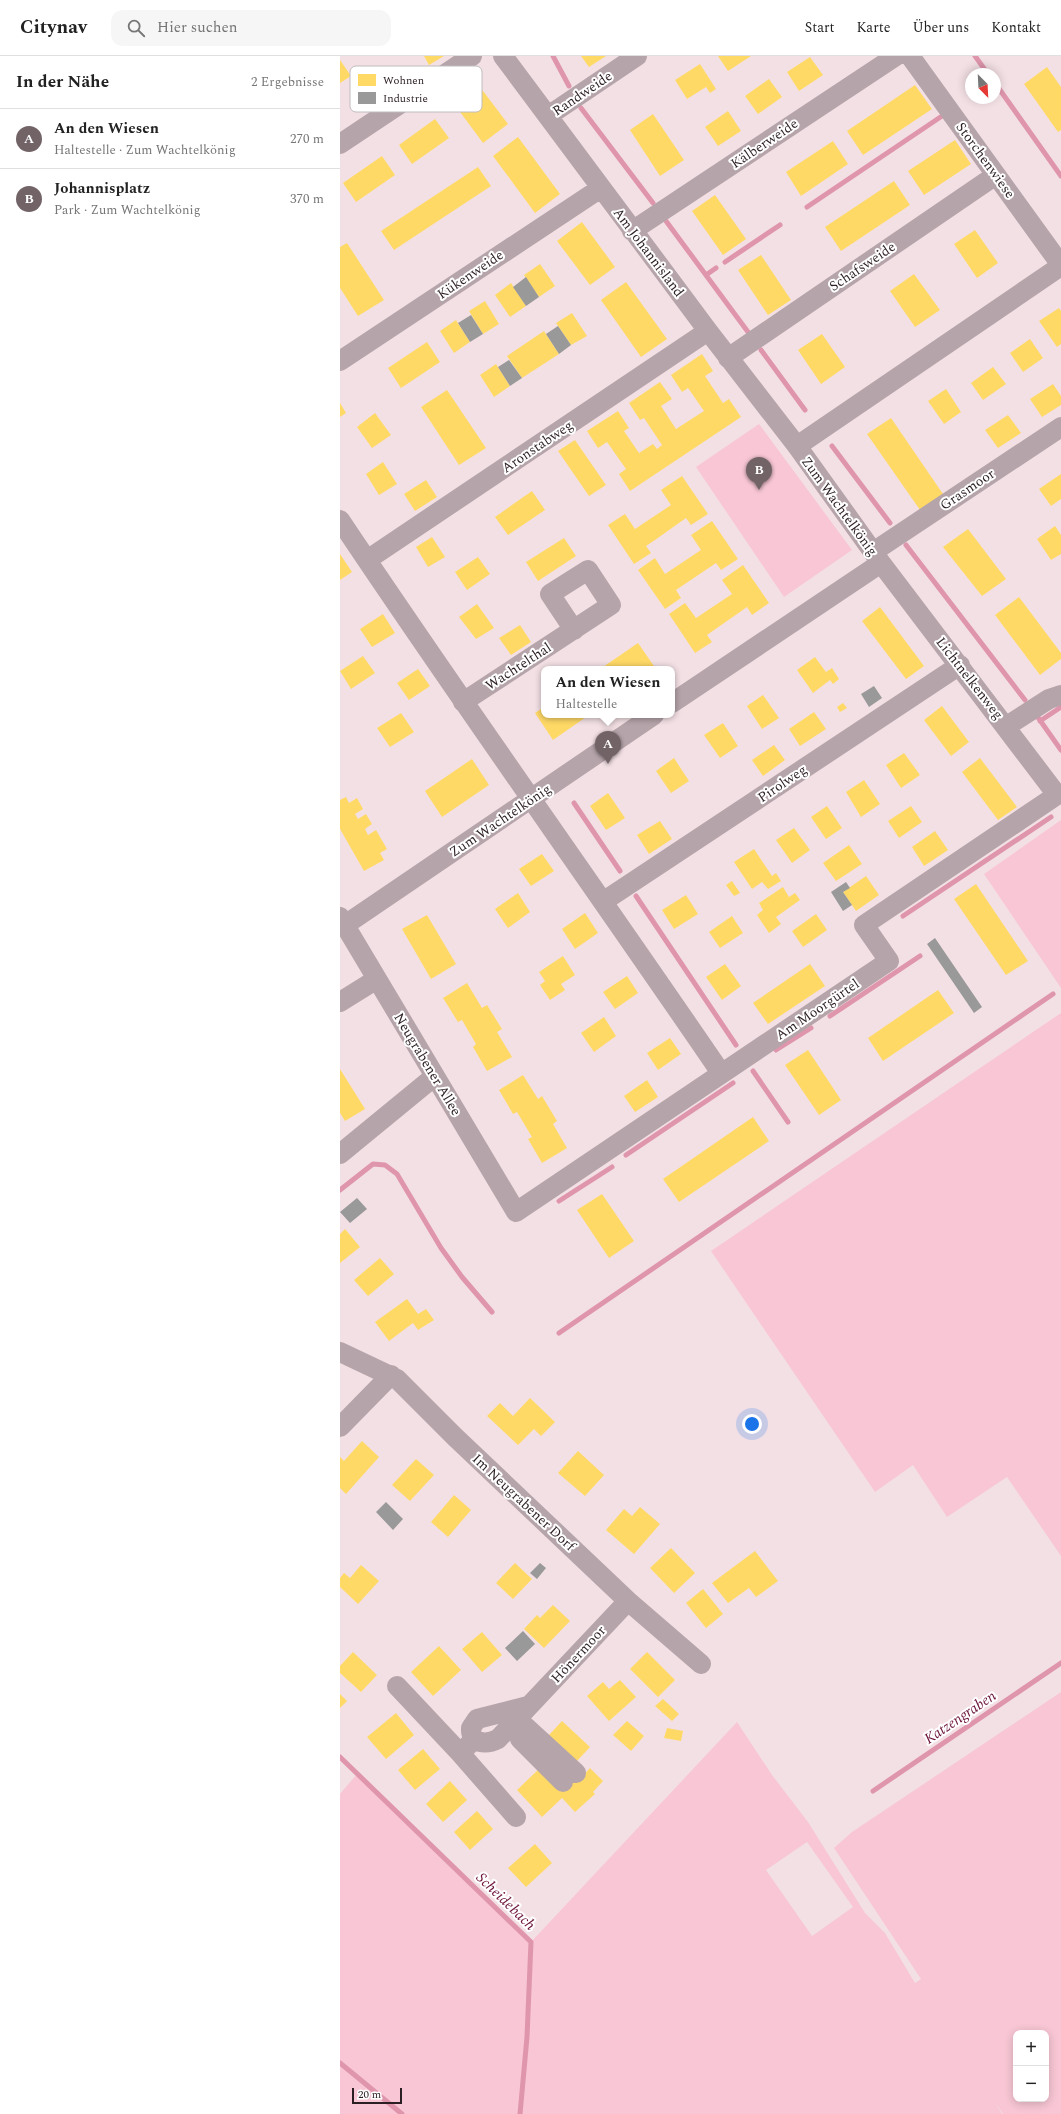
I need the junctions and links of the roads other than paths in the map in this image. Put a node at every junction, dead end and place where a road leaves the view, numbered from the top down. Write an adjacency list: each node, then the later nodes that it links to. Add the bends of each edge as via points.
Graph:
1 (472, 56): 6 (street)
2 (503, 56): 8 (street, Am Johannisland)
3 (636, 56): 8 (street, Randweide)
4 (896, 56): 12 (street, Kälberweide)
5 (910, 56): 10 (street, Storchenwiese)
6 (457, 66)
7 (388, 112): 9 (street)
8 (548, 116): 11 (street, Am Johannisland)
9 (340, 144)
10 (996, 175): 13 (street, Storchenwiese); 15 (street, Schafsweide)
11 (601, 188): 12 (street, Am Johannisland); 16 (street, Kükenweide)
12 (632, 231): 14 (street, Am Johannisland)
13 (1061, 265): 18 (street, Zum Wachtelkönig)
14 (708, 331): 15 (street, Am Johannisland); 21 (street, Aronstabweg)
15 (728, 358): 18 (street, Am Johannisland)
16 (340, 361)
17 (1061, 427): 20 (street, Grasmoor)
18 (797, 446): 20 (street, Zum Wachtelkönig)
19 (340, 520): 21 (street)
20 (877, 557): 23 (street, Lichtnelkenweg); 25 (street, Zum Wachtelkönig)
21 (367, 560): 26 (street)
22 (574, 630): 26 (street, Wachtelthal)
23 (960, 664): 28 (street, Lichtnelkenweg); 31 (street, Pirolweg)
24 (1061, 695): 28 (street, via 1049,699)
25 (675, 701)
26 (463, 702): 30 (street)
27 (650, 718): 30 (street, Zum Wachtelkönig)
28 (1007, 726): 29 (street, Lichtnelkenweg)
29 (1057, 795): 35 (street, Am Moorgürtel, via 864,925 889,961)
30 (531, 799): 31 (street); 32 (street, Zum Wachtelkönig)
31 (604, 901): 35 (street)
32 (342, 921): 33 (street, Neugrabener Allee)
33 (377, 979): 34 (street); 36 (street, Neugrabener Allee)
34 (340, 1002)
35 (722, 1072): 38 (street, Am Moorgürtel)
36 (435, 1076): 37 (street); 38 (street, Neugrabener Allee)
37 (340, 1154)
38 (516, 1212)
39 (340, 1352): 40 (street, Im Neugrabener Dorf)
40 (391, 1375): 41 (street); 42 (street, Im Neugrabener Dorf)
41 (340, 1427)
42 (628, 1601): 43 (street, Im Neugrabener Dorf); 45 (street, Hönermoor)
43 (701, 1664)
44 (397, 1686): 47 (street)
45 (518, 1718): 46 (street, Hönermoor, via 492,1742); 46 (street, via 477,1718 471,1728); 48 (street)
46 (474, 1739): 47 (street)
47 (460, 1753): 49 (street)
48 (570, 1778)
49 (516, 1817)

